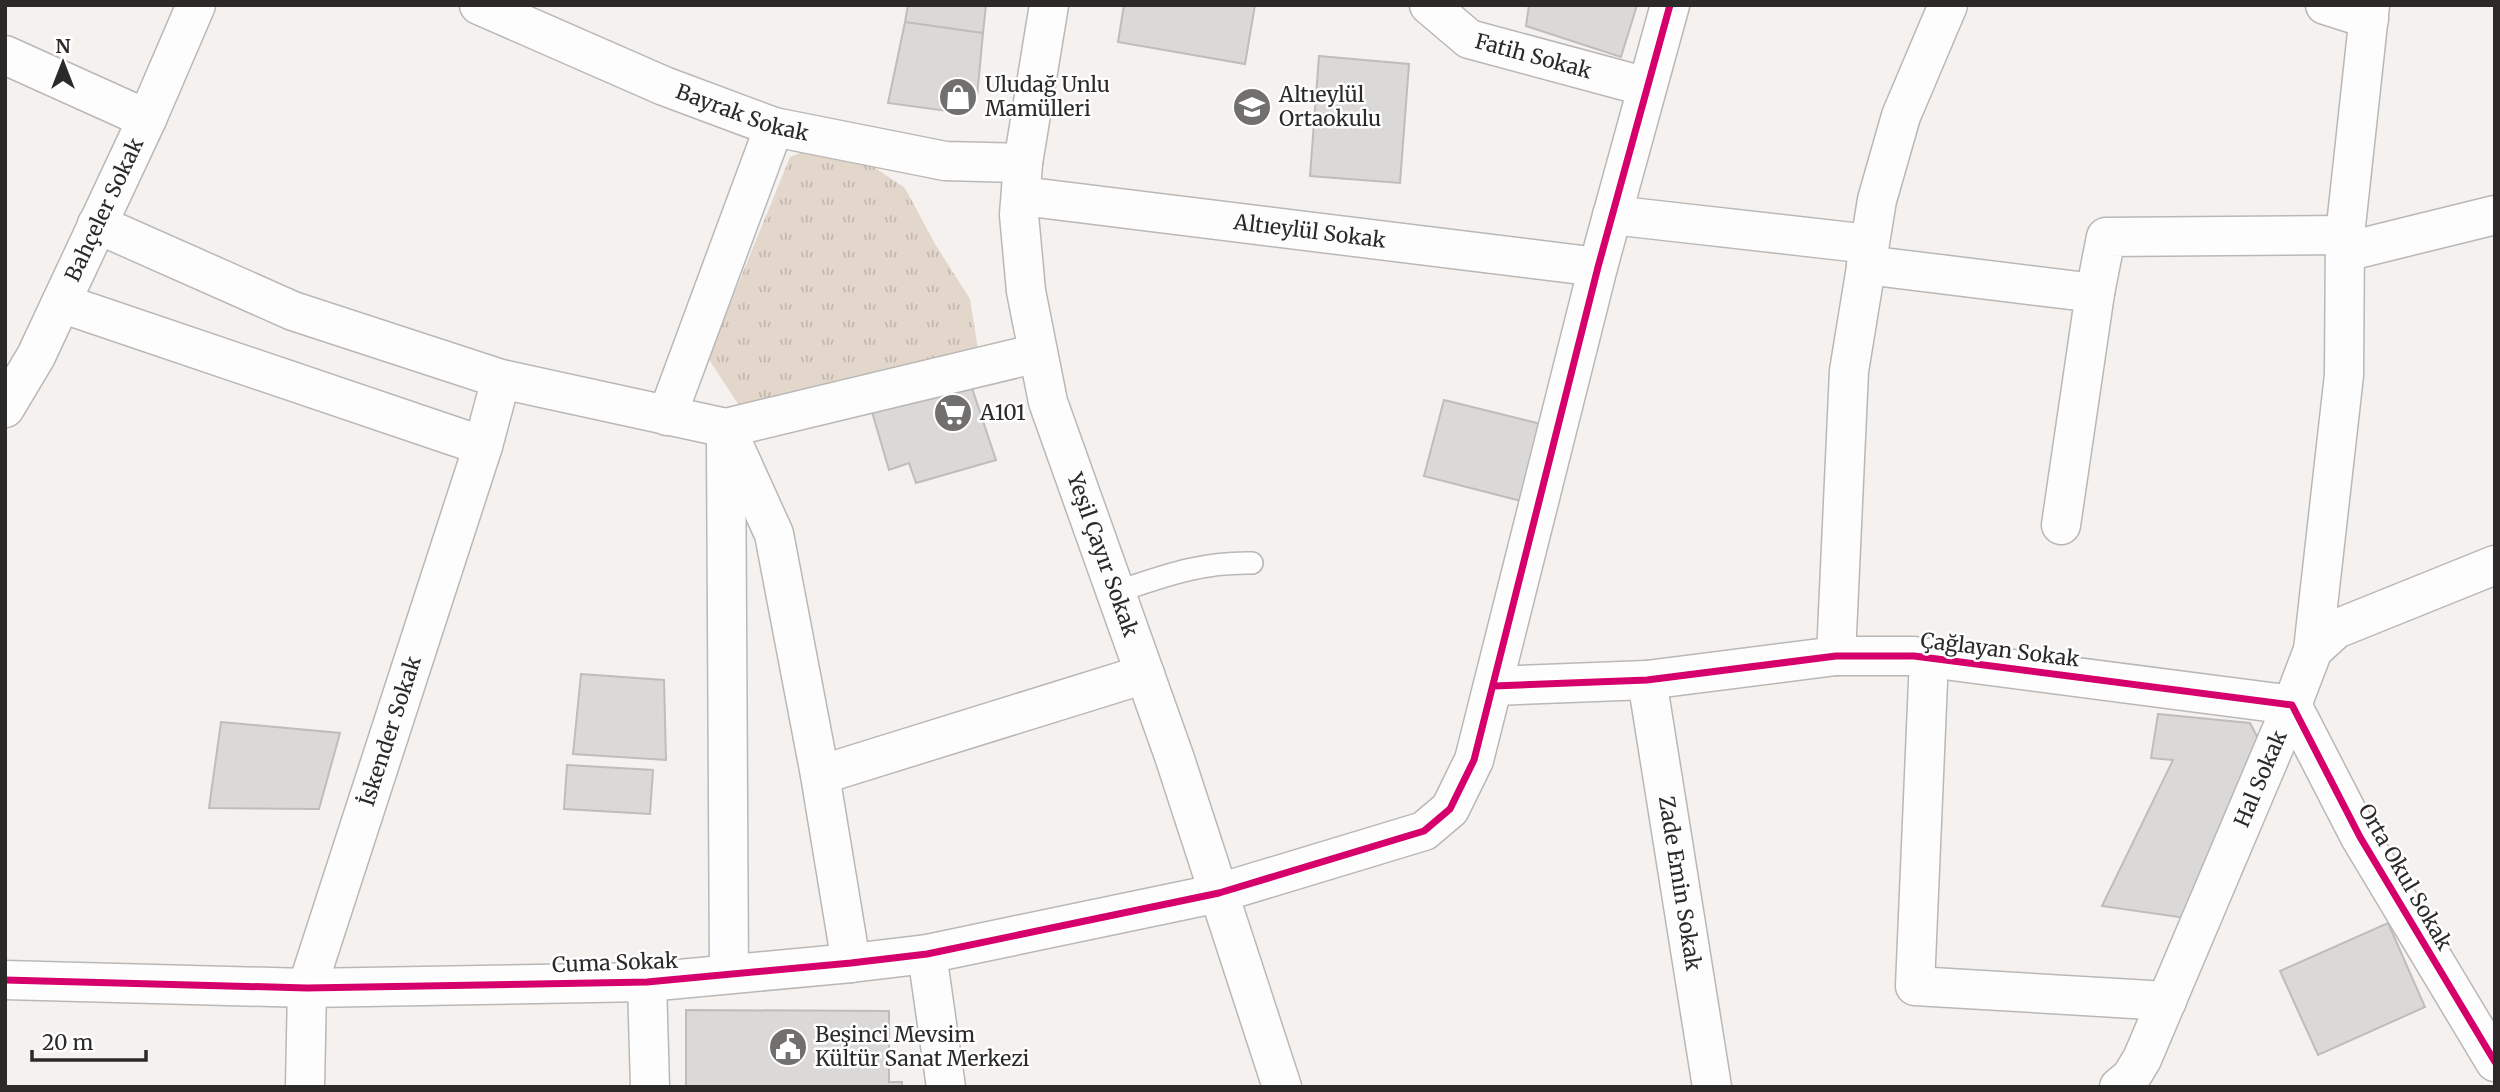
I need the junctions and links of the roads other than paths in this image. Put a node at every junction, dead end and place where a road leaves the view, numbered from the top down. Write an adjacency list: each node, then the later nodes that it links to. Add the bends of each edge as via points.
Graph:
1 (196, 5): 11 (street, Bahçeler Sokak)
2 (479, 5): 12 (street, Bayrak Sokak, via 664,86)
3 (1049, 5): 13 (street, Yeşil Çayır Sokak)
4 (1670, 5): 10 (street, Cuma Sokak)
5 (1948, 5): 18 (street, via 1901,116 1877,200)
6 (2325, 5): 7 (street)
7 (2369, 12): 17 (street)
8 (1449, 13): 10 (street, Fatih Sokak, via 1469,39)
9 (5, 55): 11 (street)
10 (1647, 87): 14 (street, Cuma Sokak)
11 (147, 119): 16 (street, Bahçeler Sokak)
12 (775, 127): 13 (street, Bayrak Sokak); 26 (street)
13 (1023, 180): 19 (street, Altıeylül Sokak); 23 (street, Yeşil Çayır Sokak, via 1019,215)
14 (1612, 215): 18 (street); 19 (street, Cuma Sokak)
15 (2495, 215): 17 (street)
16 (97, 223): 21 (street, Bahçeler Sokak); 24 (street, via 293,311)
17 (2345, 244): 20 (street, via 2106,237); 33 (street, via 2344,375)
18 (1868, 255): 20 (street); 34 (street, via 1849,371)
19 (1598, 267): 38 (street, Cuma Sokak)
20 (2095, 293): 29 (street)
21 (61, 303): 22 (street, Bahçeler Sokak); 28 (street)
22 (21, 351): 25 (street, Bahçeler Sokak)
23 (1038, 353): 27 (street); 32 (street, Yeşil Çayır Sokak, via 1048,402)
24 (501, 379): 26 (street); 28 (street, İskender Sokak)
25 (5, 408)
26 (667, 416): 27 (street)
27 (726, 428): 40 (street, via 774,534); 44 (street)
28 (483, 446): 47 (street, İskender Sokak)
29 (2061, 525)
30 (1252, 564): 32 (lane, via 1189,568)
31 (2495, 565): 33 (street, Hal Sokak, via 2336,629)
32 (1116, 592): 36 (street, Yeşil Çayır Sokak)
33 (2313, 650): 39 (street, Hal Sokak)
34 (1836, 656): 35 (street, Çağlayan Sokak); 37 (street, Çağlayan Sokak)
35 (1929, 658): 39 (street, Çağlayan Sokak); 48 (street, via 1915,986)
36 (1145, 674): 40 (street); 41 (street, Yeşil Çayır Sokak)
37 (1647, 680): 38 (street, Çağlayan Sokak); 55 (street, Zade Emin Sokak)
38 (1494, 687): 41 (street, Cuma Sokak, via 1474,760 1450,809 1424,831)
39 (2292, 705): 48 (street, Hal Sokak); 49 (street, Orta Okul Sokak, via 2360,837)
40 (820, 775): 43 (street)
41 (1219, 893): 42 (street, Cuma Sokak); 54 (street, Yeşil Çayır Sokak)
42 (927, 954): 43 (street, Cuma Sokak); 53 (street)
43 (851, 963): 44 (street, Cuma Sokak)
44 (729, 974): 46 (street, Cuma Sokak)
45 (5, 980): 47 (street, Cuma Sokak)
46 (647, 982): 47 (street, Cuma Sokak); 52 (street)
47 (307, 988): 51 (street, İskender Sokak)
48 (2167, 1001): 50 (street, Hal Sokak)
49 (2495, 1062)
50 (2135, 1078)
51 (305, 1087)
52 (650, 1087)
53 (946, 1087)
54 (1282, 1087)
55 (1712, 1087)

